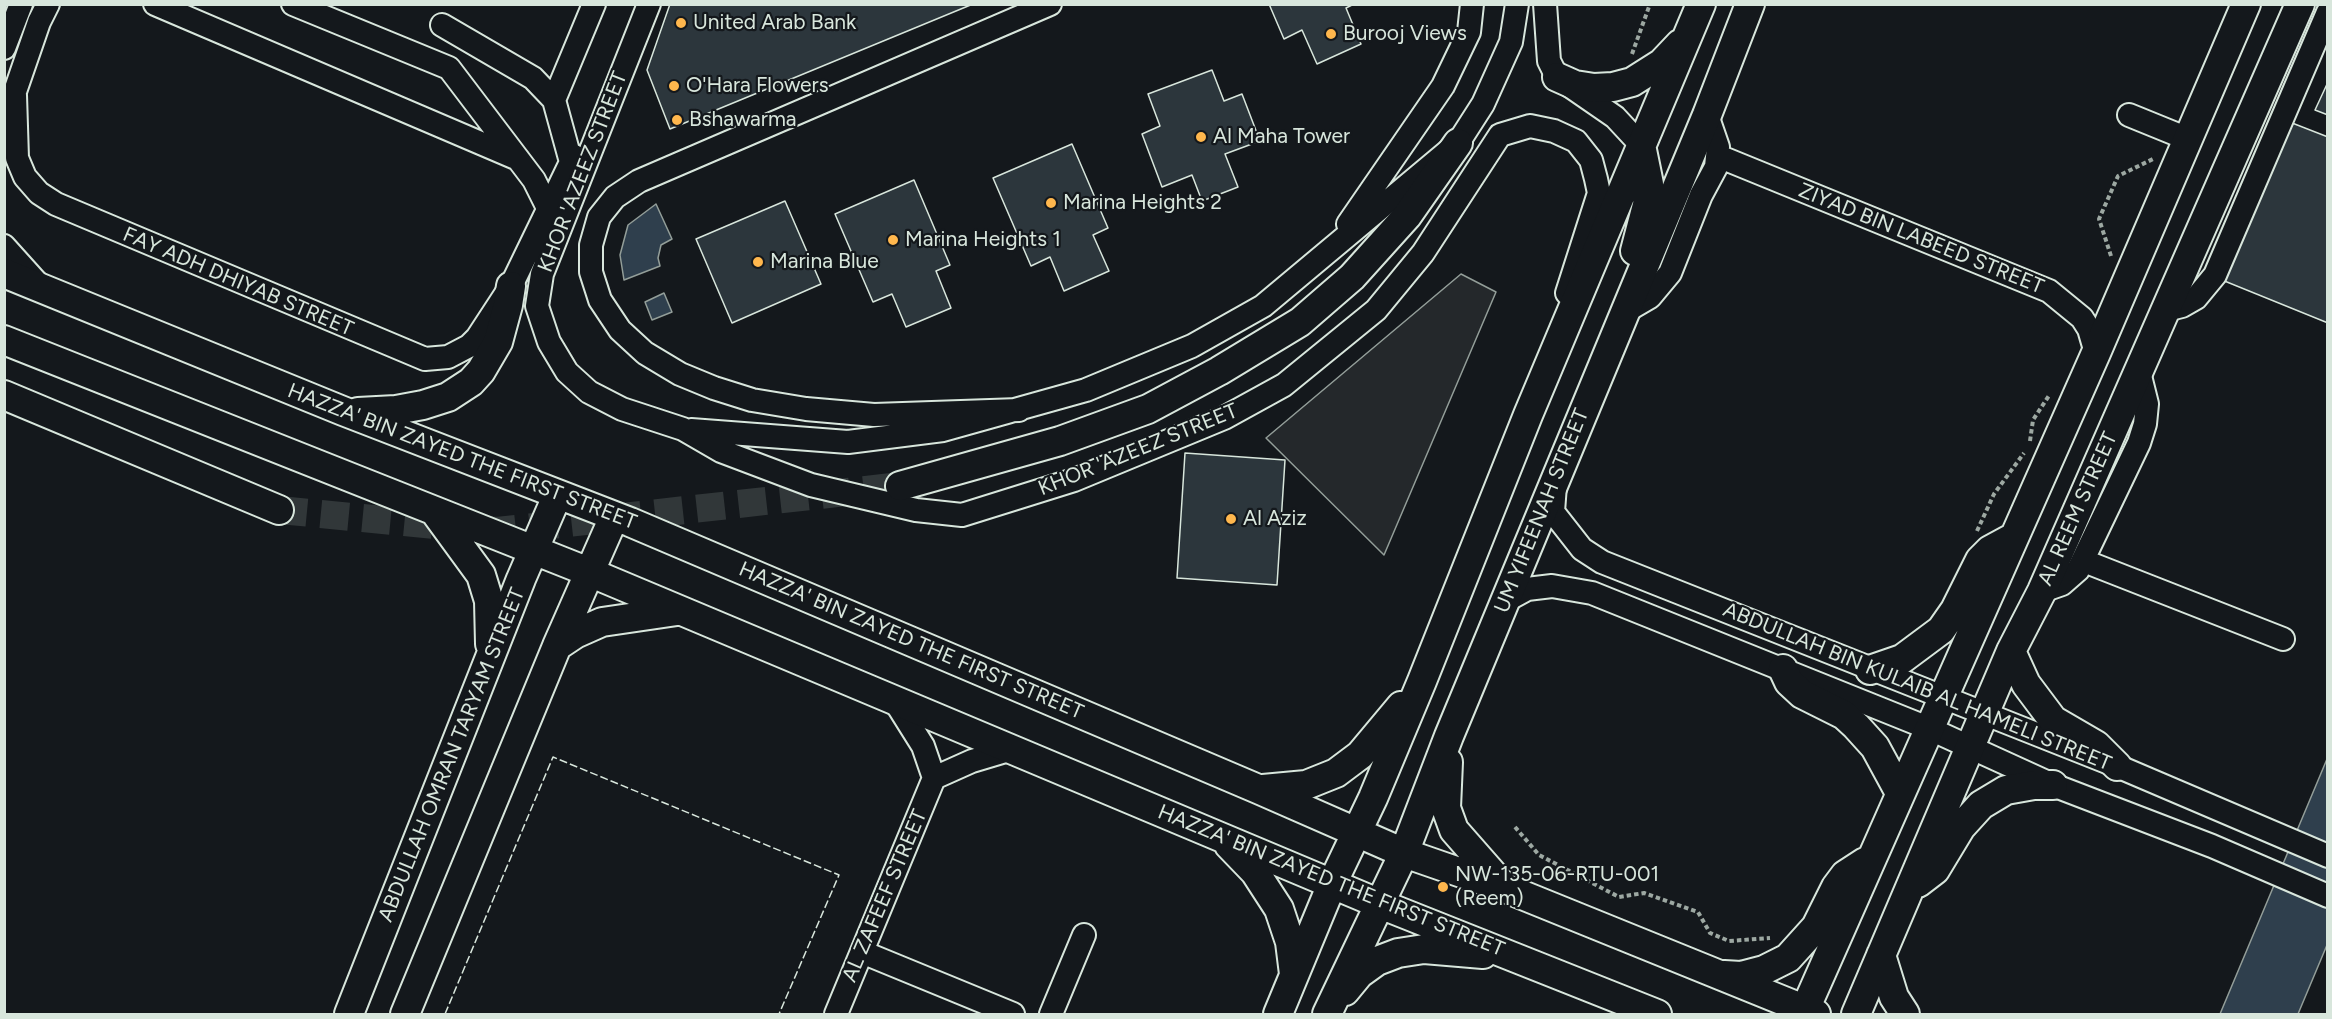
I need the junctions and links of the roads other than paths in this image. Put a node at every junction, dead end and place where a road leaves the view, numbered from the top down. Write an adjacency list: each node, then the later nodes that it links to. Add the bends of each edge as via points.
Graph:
1 (21, 4): 21 (street)
2 (63, 4): 17 (street)
3 (155, 4): 32 (street)
4 (594, 4): 24 (street)
5 (642, 4): 33 (street, KHOR 'AZEEZ STREET)
6 (649, 4): 49 (street, KHOR 'AZEEZ STREET, via 542,274 537,306 549,342 567,372 589,392 622,410)
7 (1050, 4): 46 (street, via 639,181 615,197 599,217 591,245 591,272 600,300 620,330 645,353 714,388 752,400 874,415)
8 (1472, 4): 36 (street, via 1469,32 1443,86)
9 (1517, 4): 29 (street, via 1511,42 1483,104)
10 (1545, 4): 22 (street, via 1549,61)
11 (1701, 4): 20 (main road)
12 (1750, 4): 26 (main road, UM YIFEENAH STREET)
13 (2246, 4): 28 (main road)
14 (2300, 4): 40 (main road, AL REEM STREET)
15 (298, 5): 18 (street)
16 (2328, 12): 40 (street, via 2215,275 2196,298)
17 (44, 13): 23 (street)
18 (342, 14): 32 (street, via 449,68)
19 (442, 25): 24 (street, via 533,78)
20 (1687, 36): 22 (main road, via 1662,63 1632,82 1594,88); 30 (main road)
21 (4, 48)
22 (1557, 77): 30 (street, via 1615,117)
23 (15, 95): 27 (street); 38 (street, FAY ADH DHIYAB STREET, via 16,158 39,193 56,204 413,357 448,357 469,346)
24 (554, 100): 33 (street)
25 (2129, 115): 28 (street)
26 (1707, 116): 31 (street, via 1716,136); 41 (main road, UM YIFEENAH STREET)
27 (4, 118)
28 (2178, 135): 43 (main road)
29 (1458, 143): 36 (street); 51 (main road, via 1407,216 1352,277 1300,322 1148,409 1060,441)
30 (1641, 145): 41 (main road, via 1649,183 1629,272); 48 (main road)
31 (1718, 156): 41 (street, via 1670,273 1650,297); 43 (street, ZIYAD BIN LABEED STREET, via 2049,291 2082,318)
32 (518, 159): 34 (street)
33 (571, 162): 34 (street, KHOR 'AZEEZ STREET)
34 (549, 210): 38 (street, KHOR 'AZEEZ STREET)
35 (4, 246): 39 (street)
36 (1328, 253): 46 (street, via 1263,306 1192,346 1086,390)
37 (4, 273): 39 (main road, HAZZA' BIN ZAYED THE FIRST STREET)
38 (510, 285): 47 (main road, via 498,342 481,371 460,390 423,405 396,410)
39 (44, 290): 47 (main road, HAZZA' BIN ZAYED THE FIRST STREET)
40 (2166, 310): 44 (main road, AL REEM STREET)
41 (1626, 311): 50 (main road, UM YIFEENAH STREET)
42 (4, 340): 54 (main road, HAZZA' BIN ZAYED THE FIRST STREET)
43 (2096, 353): 56 (main road)
44 (2139, 372): 58 (street, via 2146,404 2143,434); 61 (main road, AL REEM STREET)
45 (4, 395): 53 (main road)
46 (1018, 410): 49 (street, via 943,430 848,442)
47 (343, 411): 52 (main road, HAZZA' BIN ZAYED THE FIRST STREET)
48 (1528, 415): 49 (street, KHOR 'AZEEZ STREET, via 1599,193 1591,160 1576,141 1530,126 1500,135 1423,253 1376,310 1284,385 1224,417 1074,480 963,515 916,510 811,485 722,451); 71 (main road)
49 (683, 429)
50 (1555, 478): 59 (street, ABDULLAH BIN KULAIB AL HAMELI STREET, via 1553,512 1582,549); 63 (main road, UM YIFEENAH STREET)
51 (900, 486)
52 (557, 496): 55 (main road, HAZZA' BIN ZAYED THE FIRST STREET); 57 (main road, ABDULLAH OMRAN TARYAM STREET)
53 (279, 510)
54 (435, 512): 57 (main road, HAZZA' BIN ZAYED THE FIRST STREET); 68 (main road, via 475,565 487,590)
55 (614, 518): 60 (main road); 82 (main road, HAZZA' BIN ZAYED THE FIRST STREET)
56 (2014, 537): 70 (main road, via 1980,560 1941,630 1918,650); 72 (main road)
57 (533, 550): 60 (main road, HAZZA' BIN ZAYED THE FIRST STREET); 68 (main road, ABDULLAH OMRAN TARYAM STREET)
58 (2084, 561): 61 (street, via 2071,578); 65 (street)
59 (1623, 570): 62 (street, via 1610,580); 70 (street, ABDULLAH BIN KULAIB AL HAMELI STREET)
60 (589, 572): 64 (main road, HAZZA' BIN ZAYED THE FIRST STREET); 66 (main road)
61 (2042, 591): 67 (main road, AL REEM STREET)
62 (1606, 598): 63 (street, ABDULLAH BIN KULAIB AL HAMELI STREET, via 1552,586 1527,589); 69 (street, ABDULLAH BIN KULAIB AL HAMELI STREET)
63 (1505, 601): 76 (main road, UM YIFEENAH STREET)
64 (677, 610): 66 (main road, via 602,622); 73 (main road, HAZZA' BIN ZAYED THE FIRST STREET)
65 (2283, 639)
66 (557, 646): 104 (main road)
67 (2011, 651): 74 (main road, AL REEM STREET); 79 (main road, via 2026,684 2053,720 2101,749)
68 (491, 658): 103 (main road, ABDULLAH OMRAN TARYAM STREET)
69 (1782, 669): 75 (street, ABDULLAH BIN KULAIB AL HAMELI STREET); 83 (main road, via 1802,694 1844,715 1856,726 1875,747)
70 (1870, 670): 72 (street, ABDULLAH BIN KULAIB AL HAMELI STREET)
71 (1422, 681): 82 (main road, via 1360,755 1336,773 1298,787); 84 (main road)
72 (1943, 697): 74 (street, ABDULLAH BIN KULAIB AL HAMELI STREET); 75 (main road)
73 (896, 703): 78 (main road, HAZZA' BIN ZAYED THE FIRST STREET); 80 (street, via 923,746)
74 (1984, 713): 77 (main road, AL REEM STREET); 79 (street, ABDULLAH BIN KULAIB AL HAMELI STREET)
75 (1928, 728): 77 (street, ABDULLAH BIN KULAIB AL HAMELI STREET); 83 (main road)
76 (1449, 736): 86 (main road, UM YIFEENAH STREET); 90 (main road, via 1448,817 1462,840)
77 (1970, 746): 81 (street, ABDULLAH BIN KULAIB AL HAMELI STREET); 91 (main road, AL REEM STREET)
78 (1012, 748): 80 (street); 85 (main road, HAZZA' BIN ZAYED THE FIRST STREET)
79 (2117, 766): 87 (street, ABDULLAH BIN KULAIB AL HAMELI STREET)
80 (934, 778): 95 (street, AL ZAFEEF STREET)
81 (2053, 785): 91 (main road, via 2013,788 1981,805 1961,827 1935,870); 92 (street, ABDULLAH BIN KULAIB AL HAMELI STREET)
82 (1258, 789): 84 (main road, HAZZA' BIN ZAYED THE FIRST STREET)
83 (1900, 793): 88 (main road)
84 (1357, 832): 86 (main road, HAZZA' BIN ZAYED THE FIRST STREET); 89 (main road)
85 (1221, 837): 89 (main road, HAZZA' BIN ZAYED THE FIRST STREET); 99 (main road, via 1255,873 1279,909 1290,942)
86 (1404, 854): 90 (main road, HAZZA' BIN ZAYED THE FIRST STREET); 93 (main road, UM YIFEENAH STREET)
87 (2328, 855)
88 (1870, 859): 98 (main road, via 1845,875 1816,927 1788,958 1742,976); 102 (main road)
89 (1332, 884): 93 (main road, HAZZA' BIN ZAYED THE FIRST STREET); 99 (main road)
90 (1505, 888): 98 (main road, HAZZA' BIN ZAYED THE FIRST STREET)
91 (1911, 888): 96 (main road, AL REEM STREET)
92 (2328, 896)
93 (1380, 904): 97 (main road, HAZZA' BIN ZAYED THE FIRST STREET); 100 (main road, UM YIFEENAH STREET)
94 (1084, 935): 107 (street)
95 (862, 952): 105 (street, AL ZAFEEF STREET); 106 (street)
96 (1881, 955): 109 (main road, AL REEM STREET); 110 (main road, via 1894,996)
97 (1520, 958): 100 (main road, via 1430,949 1398,953 1359,974); 101 (main road, HAZZA' BIN ZAYED THE FIRST STREET)
98 (1718, 975): 102 (main road, HAZZA' BIN ZAYED THE FIRST STREET)
99 (1294, 976): 108 (main road)
100 (1328, 1011)
101 (1649, 1012)
102 (1808, 1013)
103 (348, 1014)
104 (405, 1014)
105 (836, 1014)
106 (1013, 1014)
107 (1051, 1014)
108 (1278, 1014)
109 (1856, 1014)
110 (1905, 1014)

